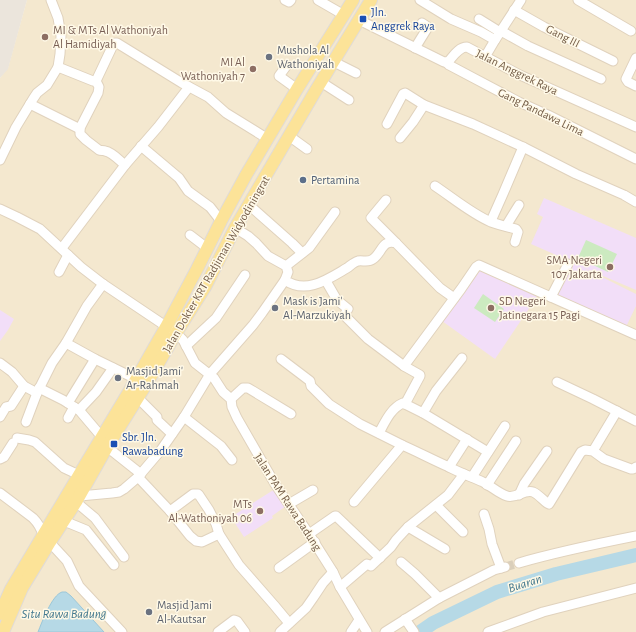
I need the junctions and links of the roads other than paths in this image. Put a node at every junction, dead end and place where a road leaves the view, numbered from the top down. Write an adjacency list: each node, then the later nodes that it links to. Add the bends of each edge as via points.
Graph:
1 (51, 0): 25 (street, via 61,36)
2 (285, 0): 3 (street)
3 (291, 0)
4 (318, 0): 12 (street)
5 (353, 0): 12 (main road, Jalan Dokter KRT Radjiman Widyodiningrat)
6 (371, 0): 14 (main road, Jalan Dokter KRT Radjiman Widyodiningrat)
7 (420, 0): 17 (street, via 451,19 481,32)
8 (521, 0): 11 (street)
9 (578, 0): 10 (street)
10 (588, 2): 16 (street)
11 (514, 10): 17 (street); 21 (street, Gang III)
12 (344, 15): 32 (main road, Jalan Dokter KRT Radjiman Widyodiningrat)
13 (479, 19): 17 (street)
14 (359, 20): 18 (street); 22 (main road, Jalan Dokter KRT Radjiman Widyodiningrat)
15 (422, 23): 18 (street, via 428,27)
16 (631, 31)
17 (499, 34): 19 (street); 27 (street)
18 (415, 48): 23 (street)
19 (485, 57): 23 (street, Jalan Anggrek Raya, via 463,47); 37 (street, Jalan Anggrek Raya)
20 (636, 58): 30 (street, via 626,79)
21 (612, 61)
22 (334, 62): 26 (street); 29 (main road, Jalan Dokter KRT Radjiman Widyodiningrat)
23 (446, 62): 45 (street, Gang Pandawa Lima, via 519,102)
24 (287, 65): 32 (street, via 279,76)
25 (58, 67): 28 (street); 34 (street, via 47,85 37,93)
26 (356, 73)
27 (601, 79)
28 (96, 80): 31 (street, via 113,45 117,43); 38 (street, via 98,93)
29 (320, 82): 33 (street); 39 (main road, Jalan Dokter KRT Radjiman Widyodiningrat)
30 (636, 86)
31 (189, 87): 41 (street, via 208,97 226,113); 42 (street)
32 (297, 89): 41 (main road, Jalan Dokter KRT Radjiman Widyodiningrat)
33 (349, 100)
34 (30, 104): 38 (street); 46 (street)
35 (424, 105): 36 (street, via 405,93); 40 (street); 43 (street, via 465,120)
36 (387, 124)
37 (636, 127)
38 (80, 130): 47 (street, via 81,135 93,146 100,151 108,152)
39 (289, 136): 44 (street); 51 (main road, Jalan Dokter KRT Radjiman Widyodiningrat)
40 (400, 138)
41 (268, 139): 55 (main road, Jalan Dokter KRT Radjiman Widyodiningrat)
42 (141, 146): 47 (street); 55 (street, via 178,178 188,191 210,207)
43 (522, 147): 50 (street); 56 (street)
44 (307, 149)
45 (636, 159)
46 (0, 160)
47 (125, 165): 63 (street)
48 (435, 186): 56 (street)
49 (386, 200): 61 (street, via 371,218)
50 (636, 202)
51 (249, 205): 58 (main road, Jalan Dokter KRT Radjiman Widyodiningrat); 64 (street)
52 (518, 205): 57 (street)
53 (0, 209): 63 (street, Jalan PAM Rawa Badung, via 40,229)
54 (335, 212): 64 (street, via 313,244)
55 (221, 221): 62 (main road, Jalan Dokter KRT Radjiman Widyodiningrat)
56 (490, 221): 57 (street)
57 (506, 226): 60 (street, via 517,230)
58 (235, 228): 66 (street, via 248,236 268,256); 74 (main road, Jalan Dokter KRT Radjiman Widyodiningrat, via 205,287)
59 (190, 235): 62 (street)
60 (515, 242)
61 (396, 243): 70 (street, via 387,243 374,259 358,261); 73 (street, via 440,288)
62 (208, 248): 74 (main road, Jalan Dokter KRT Radjiman Widyodiningrat)
63 (65, 252): 67 (street); 71 (street, Jalan PAM Rawa Badung)
64 (302, 253): 66 (street)
65 (568, 264): 72 (street)
66 (286, 266): 69 (street, via 288,274)
67 (59, 272)
68 (245, 275): 77 (street, via 216,318)
69 (285, 280): 70 (street, via 299,286); 84 (street, via 253,325)
70 (326, 281): 82 (street, via 337,300 348,309 345,316 368,339)
71 (103, 284): 74 (street, Jalan PAM Rawa Badung); 76 (street)
72 (550, 297): 73 (street, via 479,265); 75 (street)
73 (454, 298): 82 (street)
74 (171, 330): 77 (street, Jalan PAM Rawa Badung); 85 (main road, Jalan Dokter KRT Radjiman Widyodiningrat); 89 (main road, Jalan Dokter KRT Radjiman Widyodiningrat)
75 (636, 335)
76 (66, 343): 79 (street); 88 (street, via 52,363)
77 (186, 346): 84 (street, Jalan PAM Rawa Badung, via 195,363)
78 (462, 358): 94 (street, via 436,391)
79 (95, 359): 83 (street); 92 (street)
80 (281, 359): 102 (street, via 310,381 311,386 329,404)
81 (0, 363): 87 (street)
82 (404, 366): 91 (street, via 420,375)
83 (113, 368): 85 (street); 92 (street, via 96,392)
84 (210, 374): 90 (street, Jalan PAM Rawa Badung); 97 (street)
85 (136, 379): 106 (main road, Jalan Dokter KRT Radjiman Widyodiningrat)
86 (557, 382): 93 (street)
87 (24, 386): 88 (street); 96 (street)
88 (38, 391): 92 (street); 100 (street)
89 (138, 398): 103 (street); 106 (main road, Jalan Dokter KRT Radjiman Widyodiningrat)
90 (231, 399): 95 (street, via 243,388 248,388); 124 (street, Jalan PAM Rawa Badung, via 237,418)
91 (405, 404): 94 (street); 102 (street, via 398,406 391,413)
92 (74, 407): 98 (street); 106 (street)
93 (616, 411): 99 (street); 109 (street)
94 (423, 413): 104 (street)
95 (291, 414)
96 (0, 417)
97 (184, 417): 103 (street); 112 (street, via 221,446)
98 (68, 418)
99 (636, 421)
100 (26, 422)
101 (505, 426): 110 (street)
102 (379, 433): 107 (street)
103 (172, 434): 116 (street)
104 (467, 439): 110 (street); 113 (street)
105 (516, 440): 118 (street)
106 (104, 442): 115 (main road, Jalan Dokter KRT Radjiman Widyodiningrat); 116 (street); 122 (main road, Jalan Dokter KRT Radjiman Widyodiningrat)
107 (402, 445): 113 (street); 123 (street)
108 (547, 451): 121 (street, via 526,481)
109 (593, 451): 114 (street, via 604,459 631,469); 121 (street, via 581,452 549,504 532,492)
110 (488, 452): 117 (street)
111 (0, 459): 115 (street, via 15,441 29,440 64,468)
112 (232, 460)
113 (449, 467): 117 (street)
114 (636, 467)
115 (79, 475): 134 (main road, Jalan Dokter KRT Radjiman Widyodiningrat)
116 (140, 476): 122 (street, via 119,492); 126 (street)
117 (468, 476): 118 (street); 125 (street)
118 (487, 485): 121 (street, via 505,496)
119 (313, 490): 124 (street)
120 (0, 493): 134 (street, via 33,518)
121 (520, 495)
122 (78, 499): 128 (main road, Jalan Dokter KRT Radjiman Widyodiningrat); 137 (street)
123 (354, 502)
124 (289, 504): 132 (street, Jalan PAM Rawa Badung)
125 (436, 506): 129 (street); 130 (street)
126 (170, 512): 131 (street, via 196,541 202,542); 131 (street, via 193,494 198,494 209,510)
127 (484, 514): 146 (street, via 492,544 503,568 494,570)
128 (64, 521): 134 (main road, Jalan Dokter KRT Radjiman Widyodiningrat); 141 (street, via 86,530)
129 (408, 527): 136 (street); 138 (street)
130 (464, 532)
131 (219, 534): 149 (street, via 240,564)
132 (309, 534): 135 (street, Jalan PAM Rawa Badung); 138 (street, via 336,516)
133 (636, 536): 140 (street, via 591,544)
134 (46, 539): 147 (main road, Jalan Dokter KRT Radjiman Widyodiningrat, via 11,589); 151 (main road, Jalan Dokter KRT Radjiman Widyodiningrat); 152 (street, via 68,561 79,586)
135 (315, 542): 142 (street); 143 (street, Jalan PAM Rawa Badung)
136 (445, 549)
137 (124, 558)
138 (380, 558): 144 (street, via 370,566 367,564)
139 (401, 562): 146 (street)
140 (519, 563)
141 (114, 565)
142 (279, 568)
143 (333, 572): 144 (street, Jalan PAM Rawa Badung); 149 (street, via 306,608)
144 (340, 587): 148 (street, Jalan PAM Rawa Badung)
145 (636, 588): 159 (street, via 543,612)
146 (439, 598): 150 (street)
147 (0, 614)
148 (359, 620): 156 (street); 157 (street, Jalan PAM Rawa Badung)
149 (289, 623): 155 (street)
150 (410, 626): 158 (street)
151 (3, 632)
152 (122, 632)
153 (218, 632): 154 (street, via 234,620)
154 (245, 632)
155 (280, 632)
156 (351, 632)
157 (367, 632)
158 (385, 632)
159 (490, 632)

